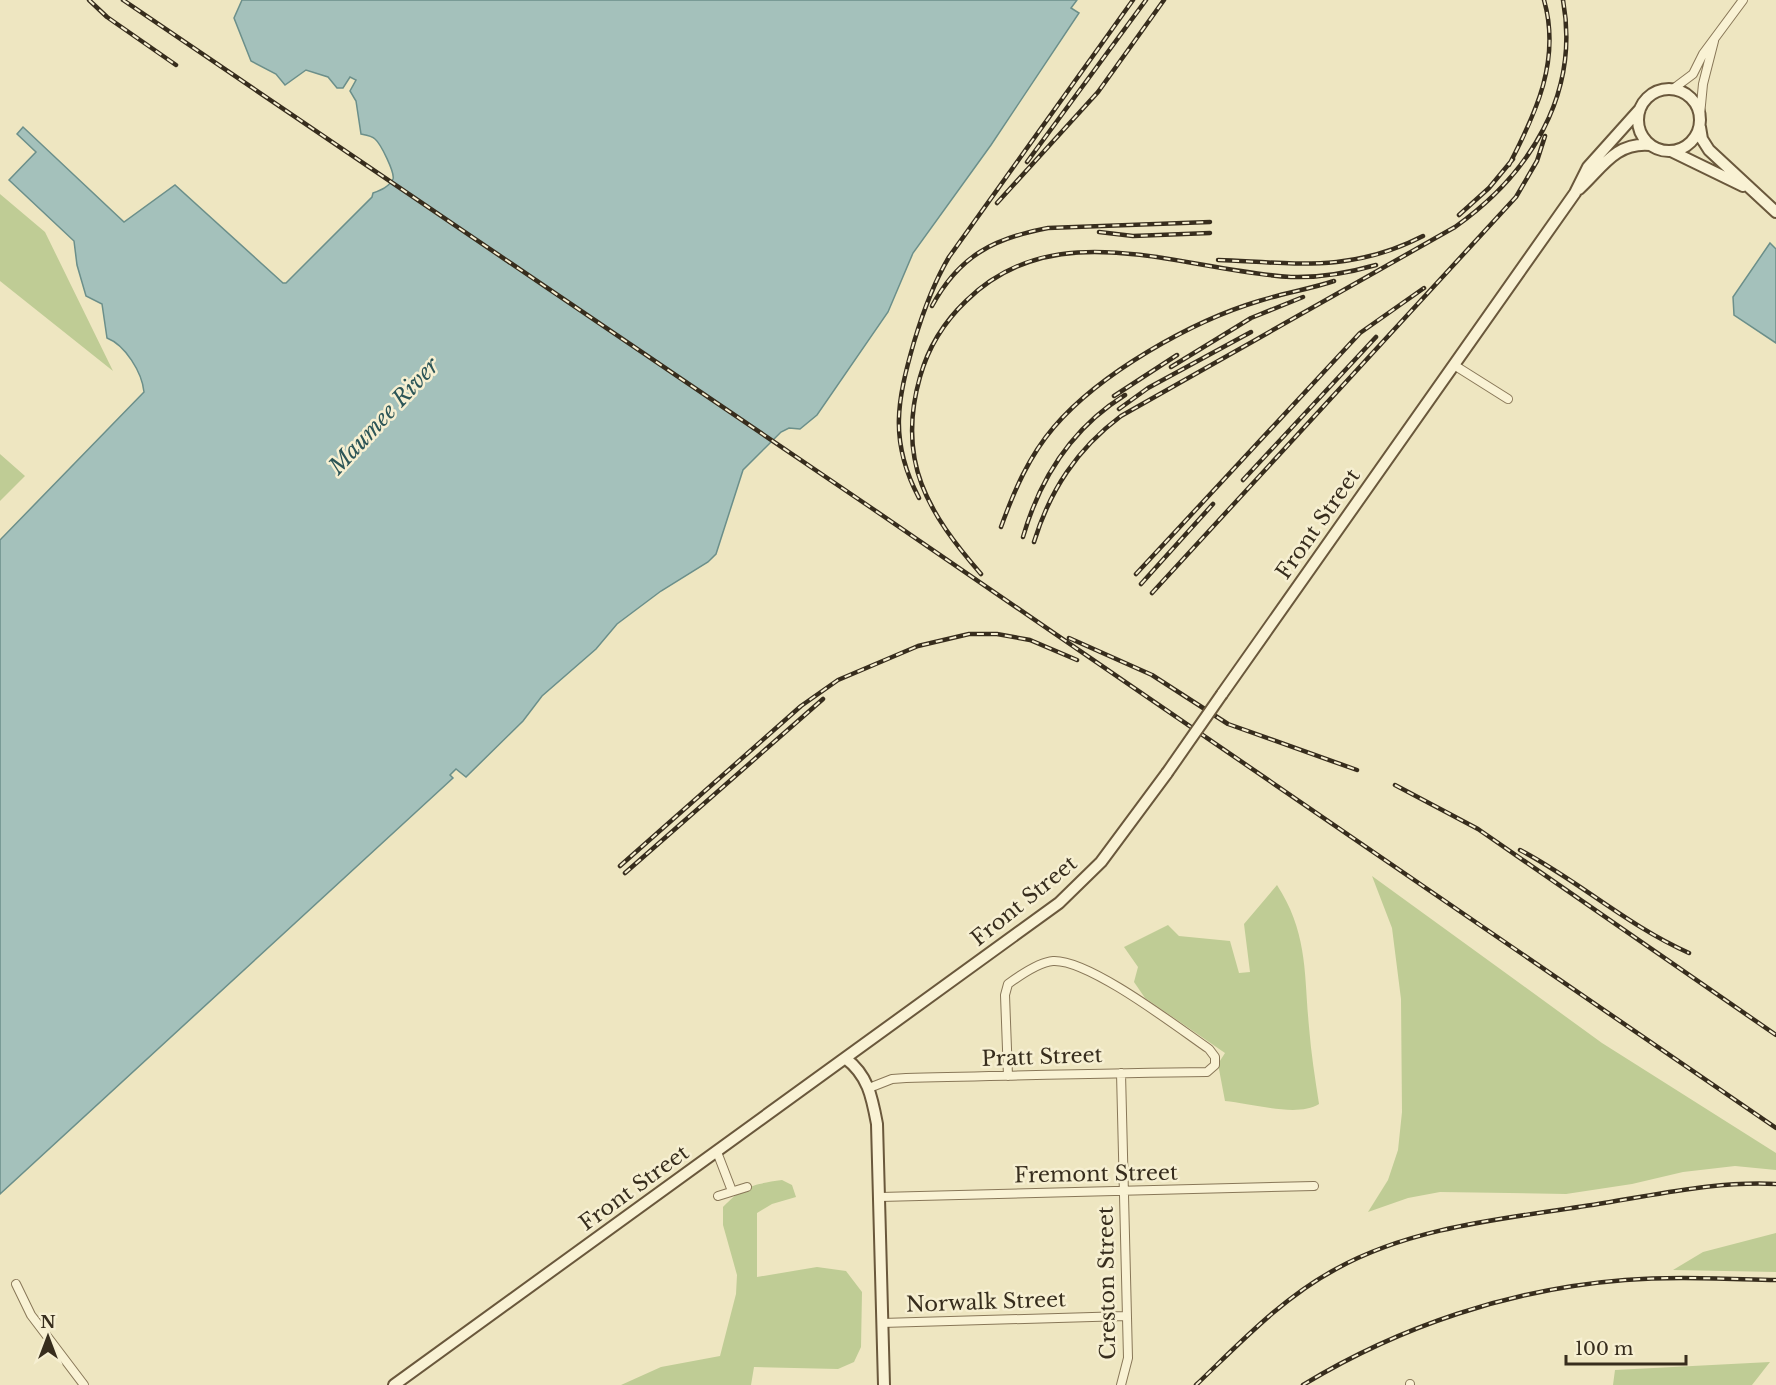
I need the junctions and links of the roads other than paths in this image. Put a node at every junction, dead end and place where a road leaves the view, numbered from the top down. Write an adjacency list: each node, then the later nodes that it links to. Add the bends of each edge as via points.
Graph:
1 (1743, 0): 2 (street)
2 (1715, 37): 3 (street, via 1693,74); 5 (street, via 1703,84)
3 (1673, 89): 4 (street, via 1652,94); 5 (street, via 1692,99)
4 (1640, 109): 6 (street, via 1639,128); 9 (street, Front Street, via 1588,167)
5 (1700, 120): 7 (street, via 1690,143); 8 (street, via 1702,139 1709,150)
6 (1650, 145): 7 (street); 9 (street, Front Street, via 1630,145 1615,152)
7 (1671, 151): 8 (street)
8 (1751, 190): 10 (street)
9 (1575, 194): 11 (street, Front Street)
10 (1776, 212)
11 (1454, 365): 12 (street); 13 (street, Front Street, bridge, via 1115,846 1073,891 1039,919)
12 (1508, 399)
13 (845, 1058): 16 (street, via 859,1068); 17 (street, Front Street)
14 (1121, 1073): 15 (street, Pratt Street); 15 (street, Pratt Street, via 1207,1072 1215,1065 1215,1057 1103,976 1055,960 1008,984); 21 (street, Creston Street)
15 (1008, 1076): 16 (street, Pratt Street, via 899,1079)
16 (869, 1088): 23 (street, via 879,1138)
17 (717, 1152): 20 (street); 28 (street, Front Street)
18 (1314, 1186): 21 (street, Fremont Street)
19 (747, 1187): 20 (street)
20 (732, 1191): 22 (street)
21 (1124, 1191): 23 (street, Fremont Street); 25 (street, Creston Street)
22 (718, 1196)
23 (880, 1197): 26 (street)
24 (16, 1284): 27 (street, via 31,1315)
25 (1126, 1316): 26 (street, Norwalk Street); 30 (street, Creston Street, via 1128,1358)
26 (882, 1323): 29 (street)
27 (84, 1385)
28 (394, 1385)
29 (884, 1385)
30 (1121, 1385)

